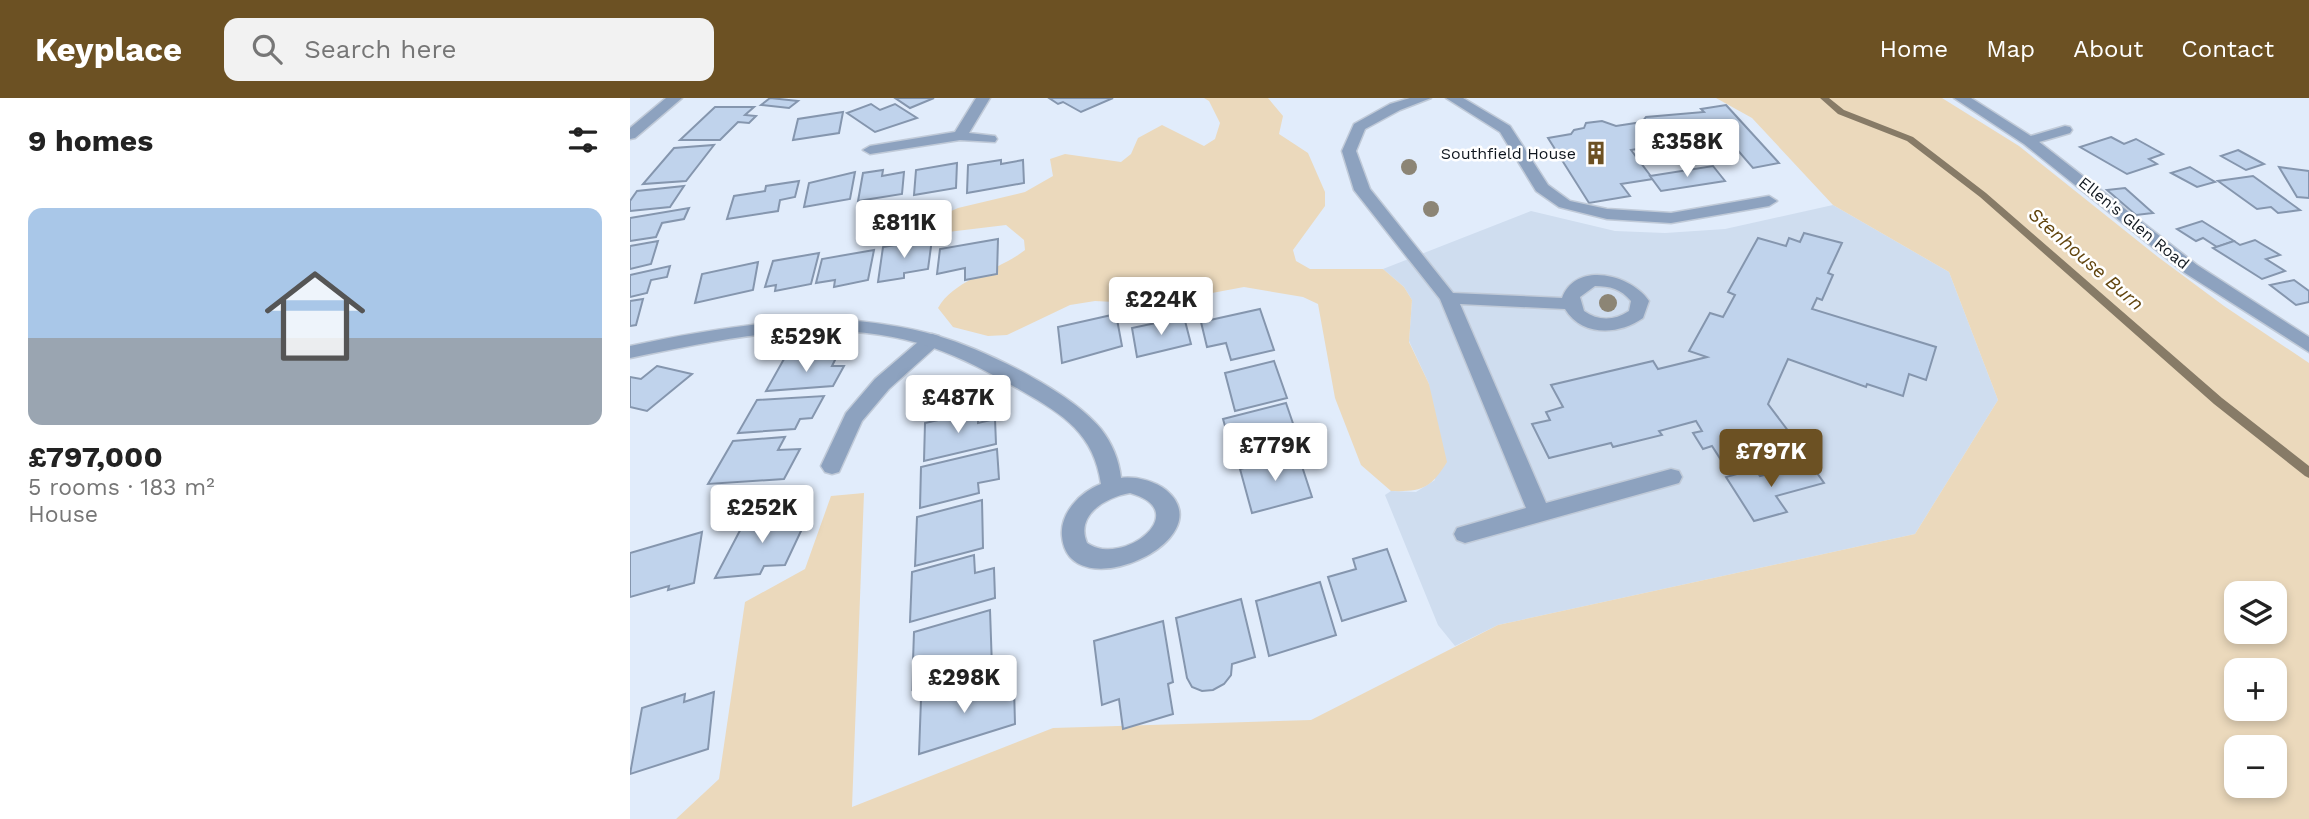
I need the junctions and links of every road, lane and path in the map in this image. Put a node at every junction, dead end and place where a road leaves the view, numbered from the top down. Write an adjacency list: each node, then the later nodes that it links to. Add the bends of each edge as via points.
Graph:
1 (675, 98): 7 (street)
2 (983, 98): 8 (street)
3 (1424, 98): 13 (street, via 1395,107 1359,127 1349,151 1362,190)
4 (1452, 98): 12 (street, via 1505,129 1542,188 1564,204 1607,214 1671,218)
5 (1961, 98): 10 (street, Ellen's Glen Road)
6 (2065, 130): 10 (street)
7 (630, 135)
8 (960, 136): 9 (street); 11 (street)
9 (990, 139)
10 (2029, 141): 16 (street, Ellen's Glen Road, via 2190,269)
11 (870, 150)
12 (1769, 201)
13 (1448, 298): 14 (street); 21 (street)
14 (1571, 304)
15 (932, 340): 17 (street, via 869,326 799,324 712,334); 18 (street, via 882,384 853,418); 20 (street, via 998,367 1087,427 1106,456)
16 (2309, 346)
17 (630, 352)
18 (832, 466)
19 (1671, 477): 21 (street)
20 (1112, 488)
21 (1539, 513): 22 (street)
22 (1465, 534)

